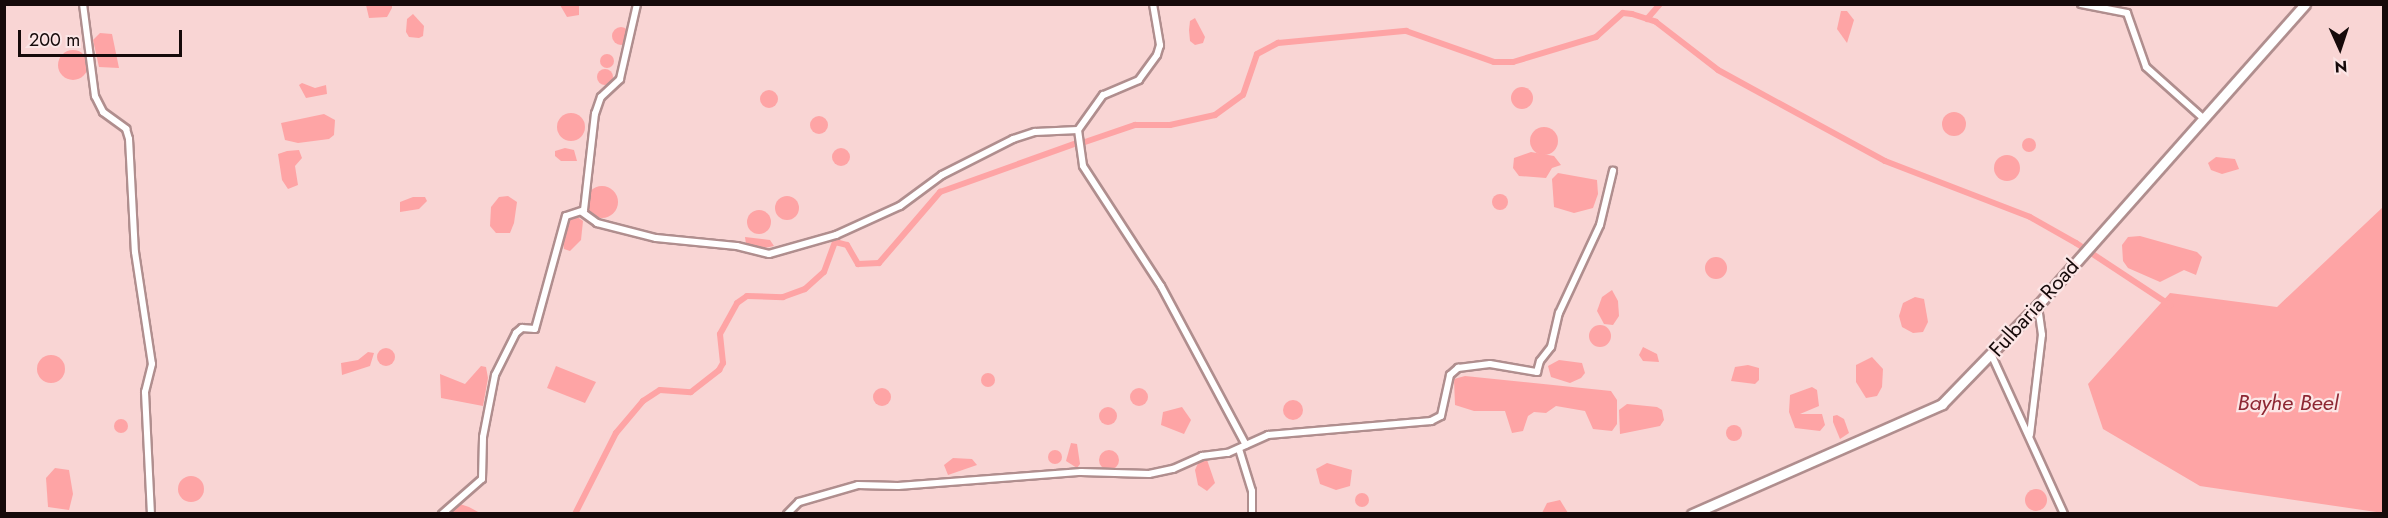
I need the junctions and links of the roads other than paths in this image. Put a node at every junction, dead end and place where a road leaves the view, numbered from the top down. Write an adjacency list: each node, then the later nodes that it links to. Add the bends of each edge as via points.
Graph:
1 (83, 4): 15 (street, via 95,96 104,112 126,129 129,139 135,252 152,364 145,392)
2 (637, 4): 9 (street, via 620,80 601,97 595,114)
3 (1154, 4): 7 (street, via 1160,45 1152,64 1139,80 1103,95)
4 (2081, 4): 6 (street, via 2127,13 2146,68)
5 (2305, 4): 6 (main road, Fulbaria Road)
6 (2203, 118): 10 (main road, Fulbaria Road)
7 (1078, 130): 9 (street, via 1035,132 1013,139 942,175 900,206 836,235 769,254 737,246 656,238 597,223); 13 (street, via 1083,166 1161,286)
8 (1613, 171): 13 (street, via 1600,225 1558,313 1551,347 1537,372 1490,364 1458,368 1450,375 1441,416 1431,422 1327,427 1268,435)
9 (582, 212): 16 (street, via 566,216 535,329 522,328 516,333 495,375 483,436 482,479)
10 (2038, 305): 11 (main road, Fulbaria Road); 12 (street, via 2041,345)
11 (1992, 356): 12 (street); 19 (main road, Fulbaria Road, via 1942,404)
12 (2030, 437): 20 (street)
13 (1246, 445): 14 (street)
14 (1239, 449): 17 (street, via 1202,456 1149,474 1080,472 898,486 858,485 799,502); 18 (street, via 1252,491)
15 (151, 513)
16 (442, 513)
17 (787, 513)
18 (1252, 513)
19 (1692, 513)
20 (2064, 513)

